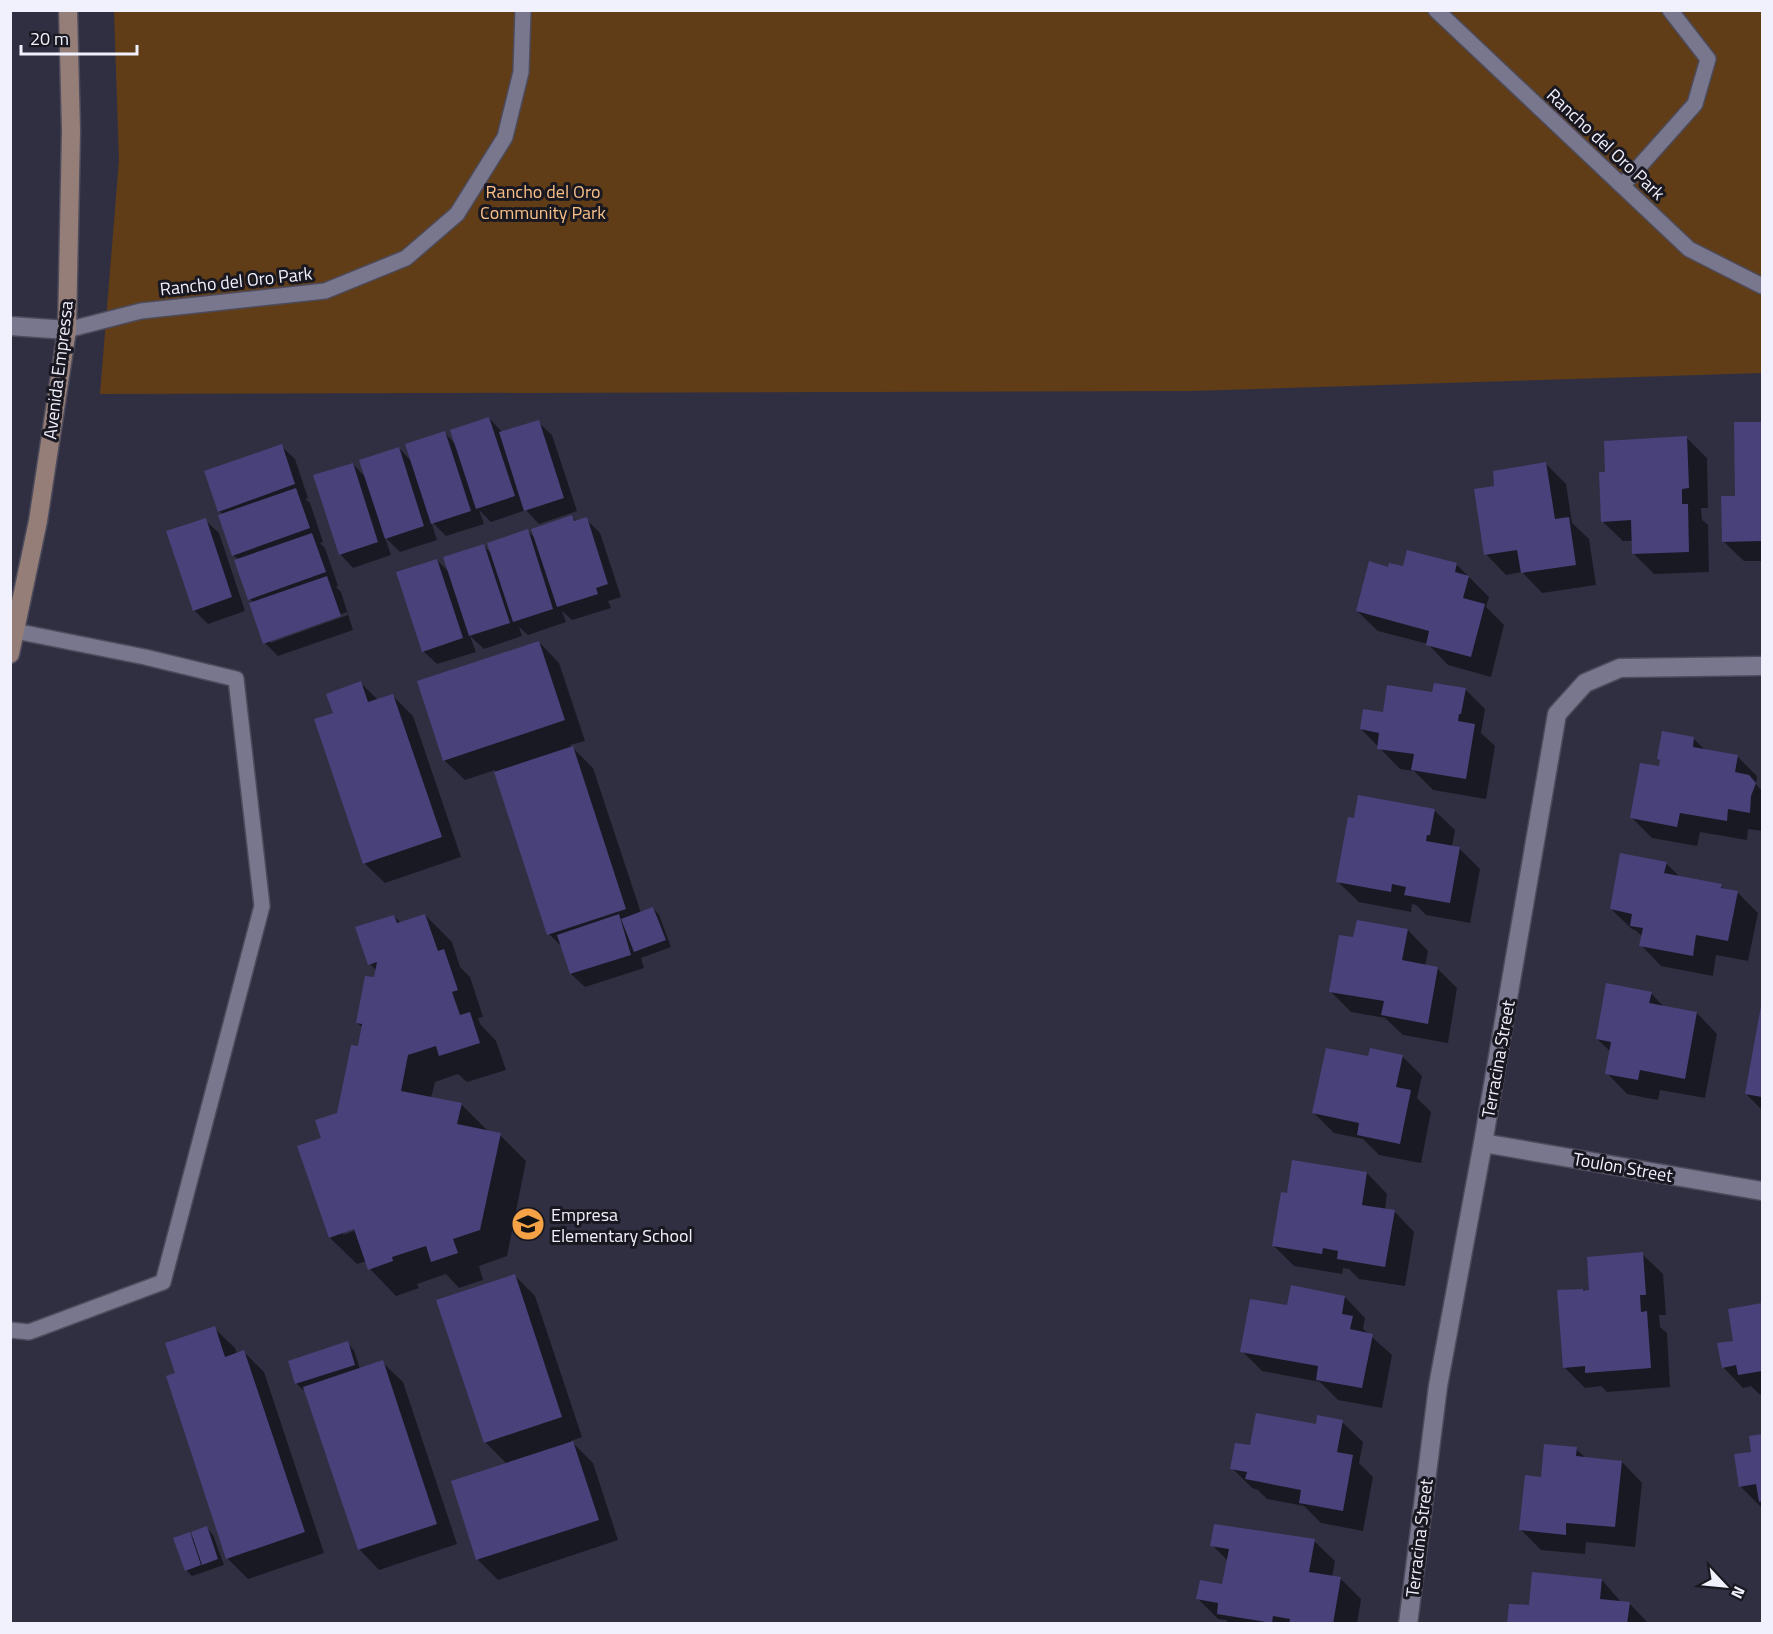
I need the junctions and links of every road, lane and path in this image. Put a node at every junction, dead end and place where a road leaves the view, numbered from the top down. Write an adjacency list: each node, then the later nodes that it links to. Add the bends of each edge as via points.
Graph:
1 (68, 10): 8 (street, Avenida Empressa, via 71,131)
2 (523, 10): 8 (lane, Rancho del Oro Park, via 521,72 505,137 457,214 406,258 325,291 141,311)
3 (1436, 10): 5 (lane, Rancho del Oro Park)
4 (1670, 10): 5 (lane, via 1708,59 1695,104)
5 (1622, 186): 6 (lane, Rancho del Oro Park, via 1689,249)
6 (1762, 286)
7 (10, 326): 8 (street)
8 (67, 330): 9 (street, Avenida Empressa, via 38,521)
9 (15, 631): 10 (street, Avenida Empressa); 14 (lane, via 236,679 262,906 163,1282 29,1332)
10 (10, 654)
11 (1762, 666): 12 (street, Terracina Street, via 1620,668 1586,683 1557,714)
12 (1483, 1143): 13 (street, Toulon Street); 15 (street, Terracina Street, via 1438,1386)
13 (1762, 1191)
14 (10, 1330)
15 (1408, 1623)

